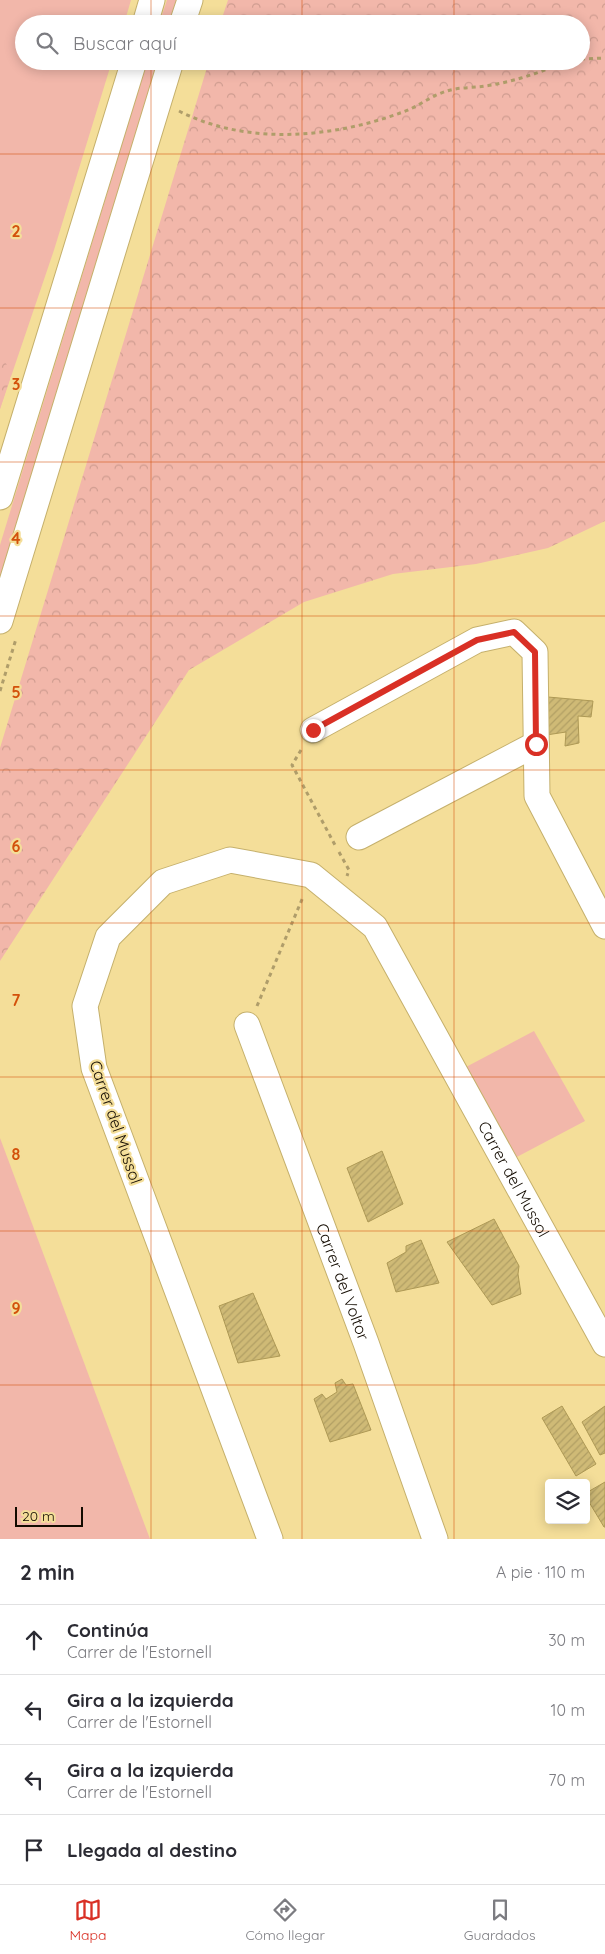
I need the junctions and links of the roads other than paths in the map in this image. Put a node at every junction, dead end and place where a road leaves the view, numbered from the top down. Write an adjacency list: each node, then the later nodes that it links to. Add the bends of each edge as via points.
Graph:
1 (152, 0): 3 (street)
2 (190, 0): 4 (street)
3 (148, 15)
4 (185, 15)
5 (131, 70): 7 (street)
6 (168, 70): 8 (street)
7 (0, 497)
8 (0, 621)
9 (313, 730): 10 (street, via 477,640 514,632 535,652)
10 (536, 744): 11 (street); 12 (street, via 537,796)
11 (359, 837)
12 (605, 926)
13 (247, 1025): 16 (street, Carrer del Voltor)
14 (605, 1344): 15 (street, Carrer del Mussol, via 375,927 311,875 230,860 163,882 108,937 85,1006 94,1068)
15 (270, 1539)
16 (436, 1539)

